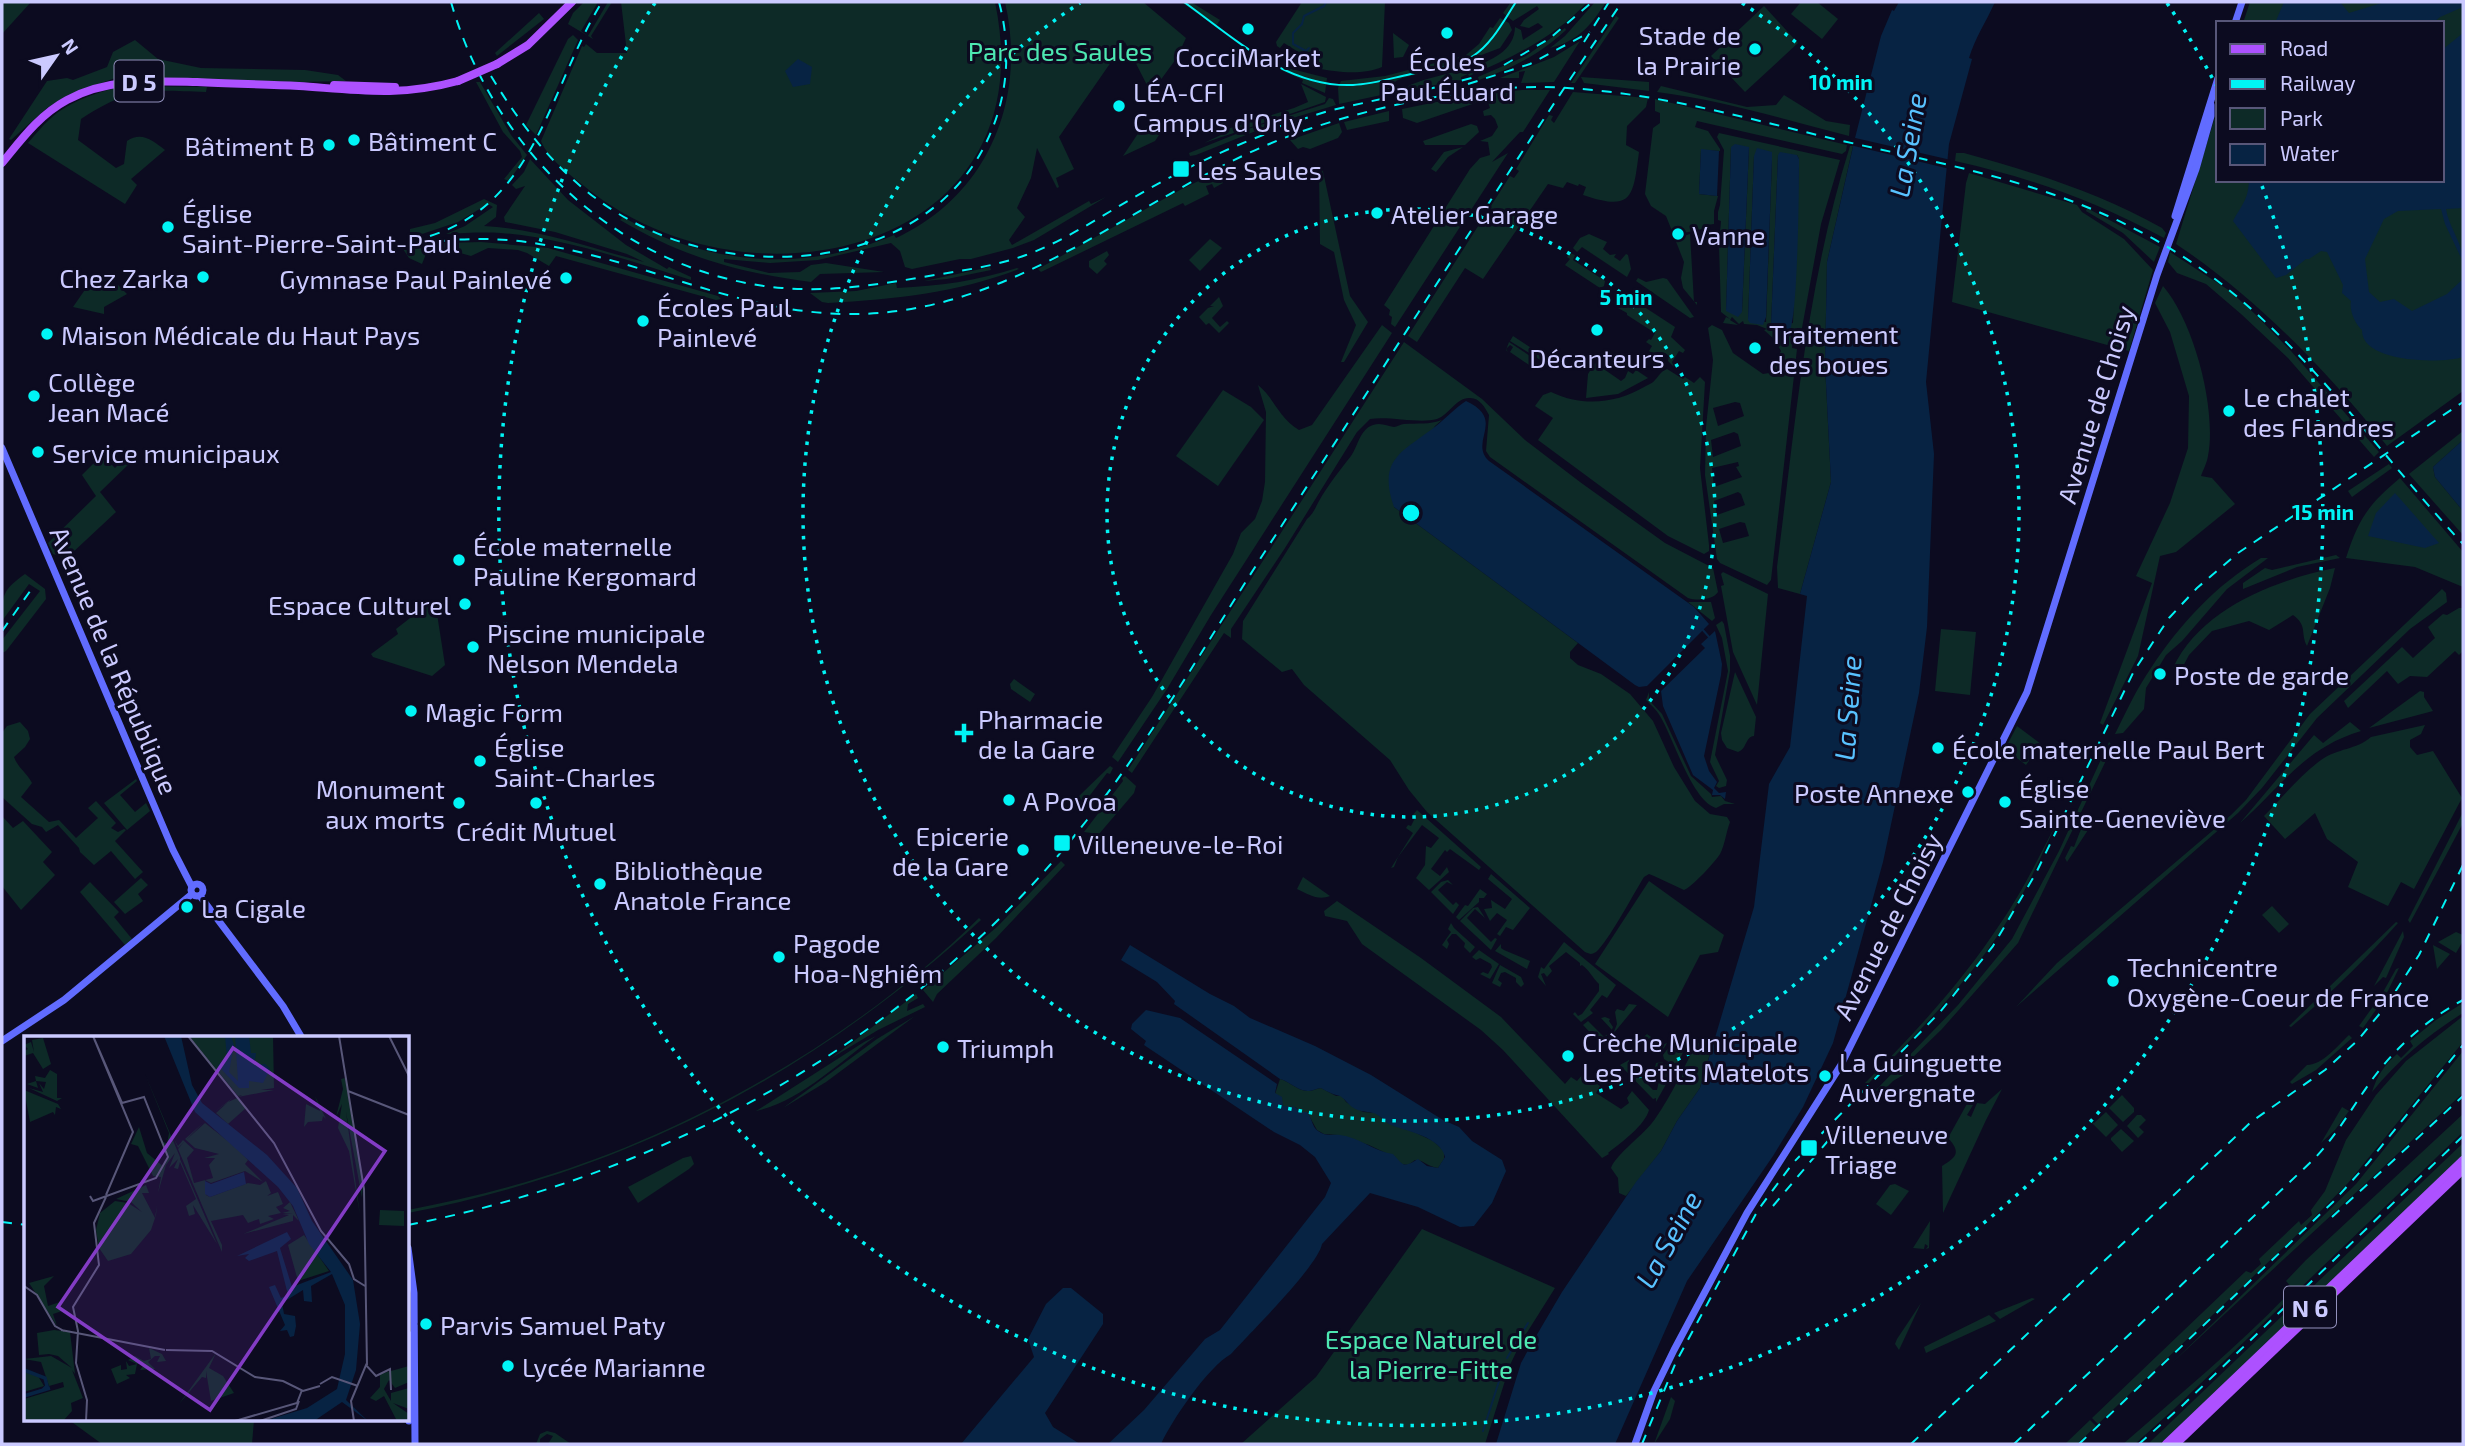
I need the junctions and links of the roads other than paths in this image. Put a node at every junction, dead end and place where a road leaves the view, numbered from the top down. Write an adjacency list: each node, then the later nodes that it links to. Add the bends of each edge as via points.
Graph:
1 (572, 2): 5 (main road, D 5, bridge, via 528,45 458,81 422,88 126,81 68,100 43,117)
2 (2242, 2): 3 (main road)
3 (2236, 21)
4 (2216, 86): 15 (main road, Avenue de Choisy, via 2196,169 2169,240 2027,692 1841,1065 1747,1213 1674,1350)
5 (4, 160)
6 (2, 448): 7 (main road, Avenue de la République)
7 (195, 892): 8 (main road, Avenue de la République); 9 (main road, via 88,982)
8 (301, 1036)
9 (2, 1041)
10 (2463, 1160): 16 (main road, N 6)
11 (2463, 1170): 17 (main road, N 6)
12 (410, 1263): 14 (main road, via 414,1293)
13 (410, 1305): 14 (main road)
14 (412, 1444)
15 (1634, 1444)
16 (2166, 1444)
17 (2176, 1444)

